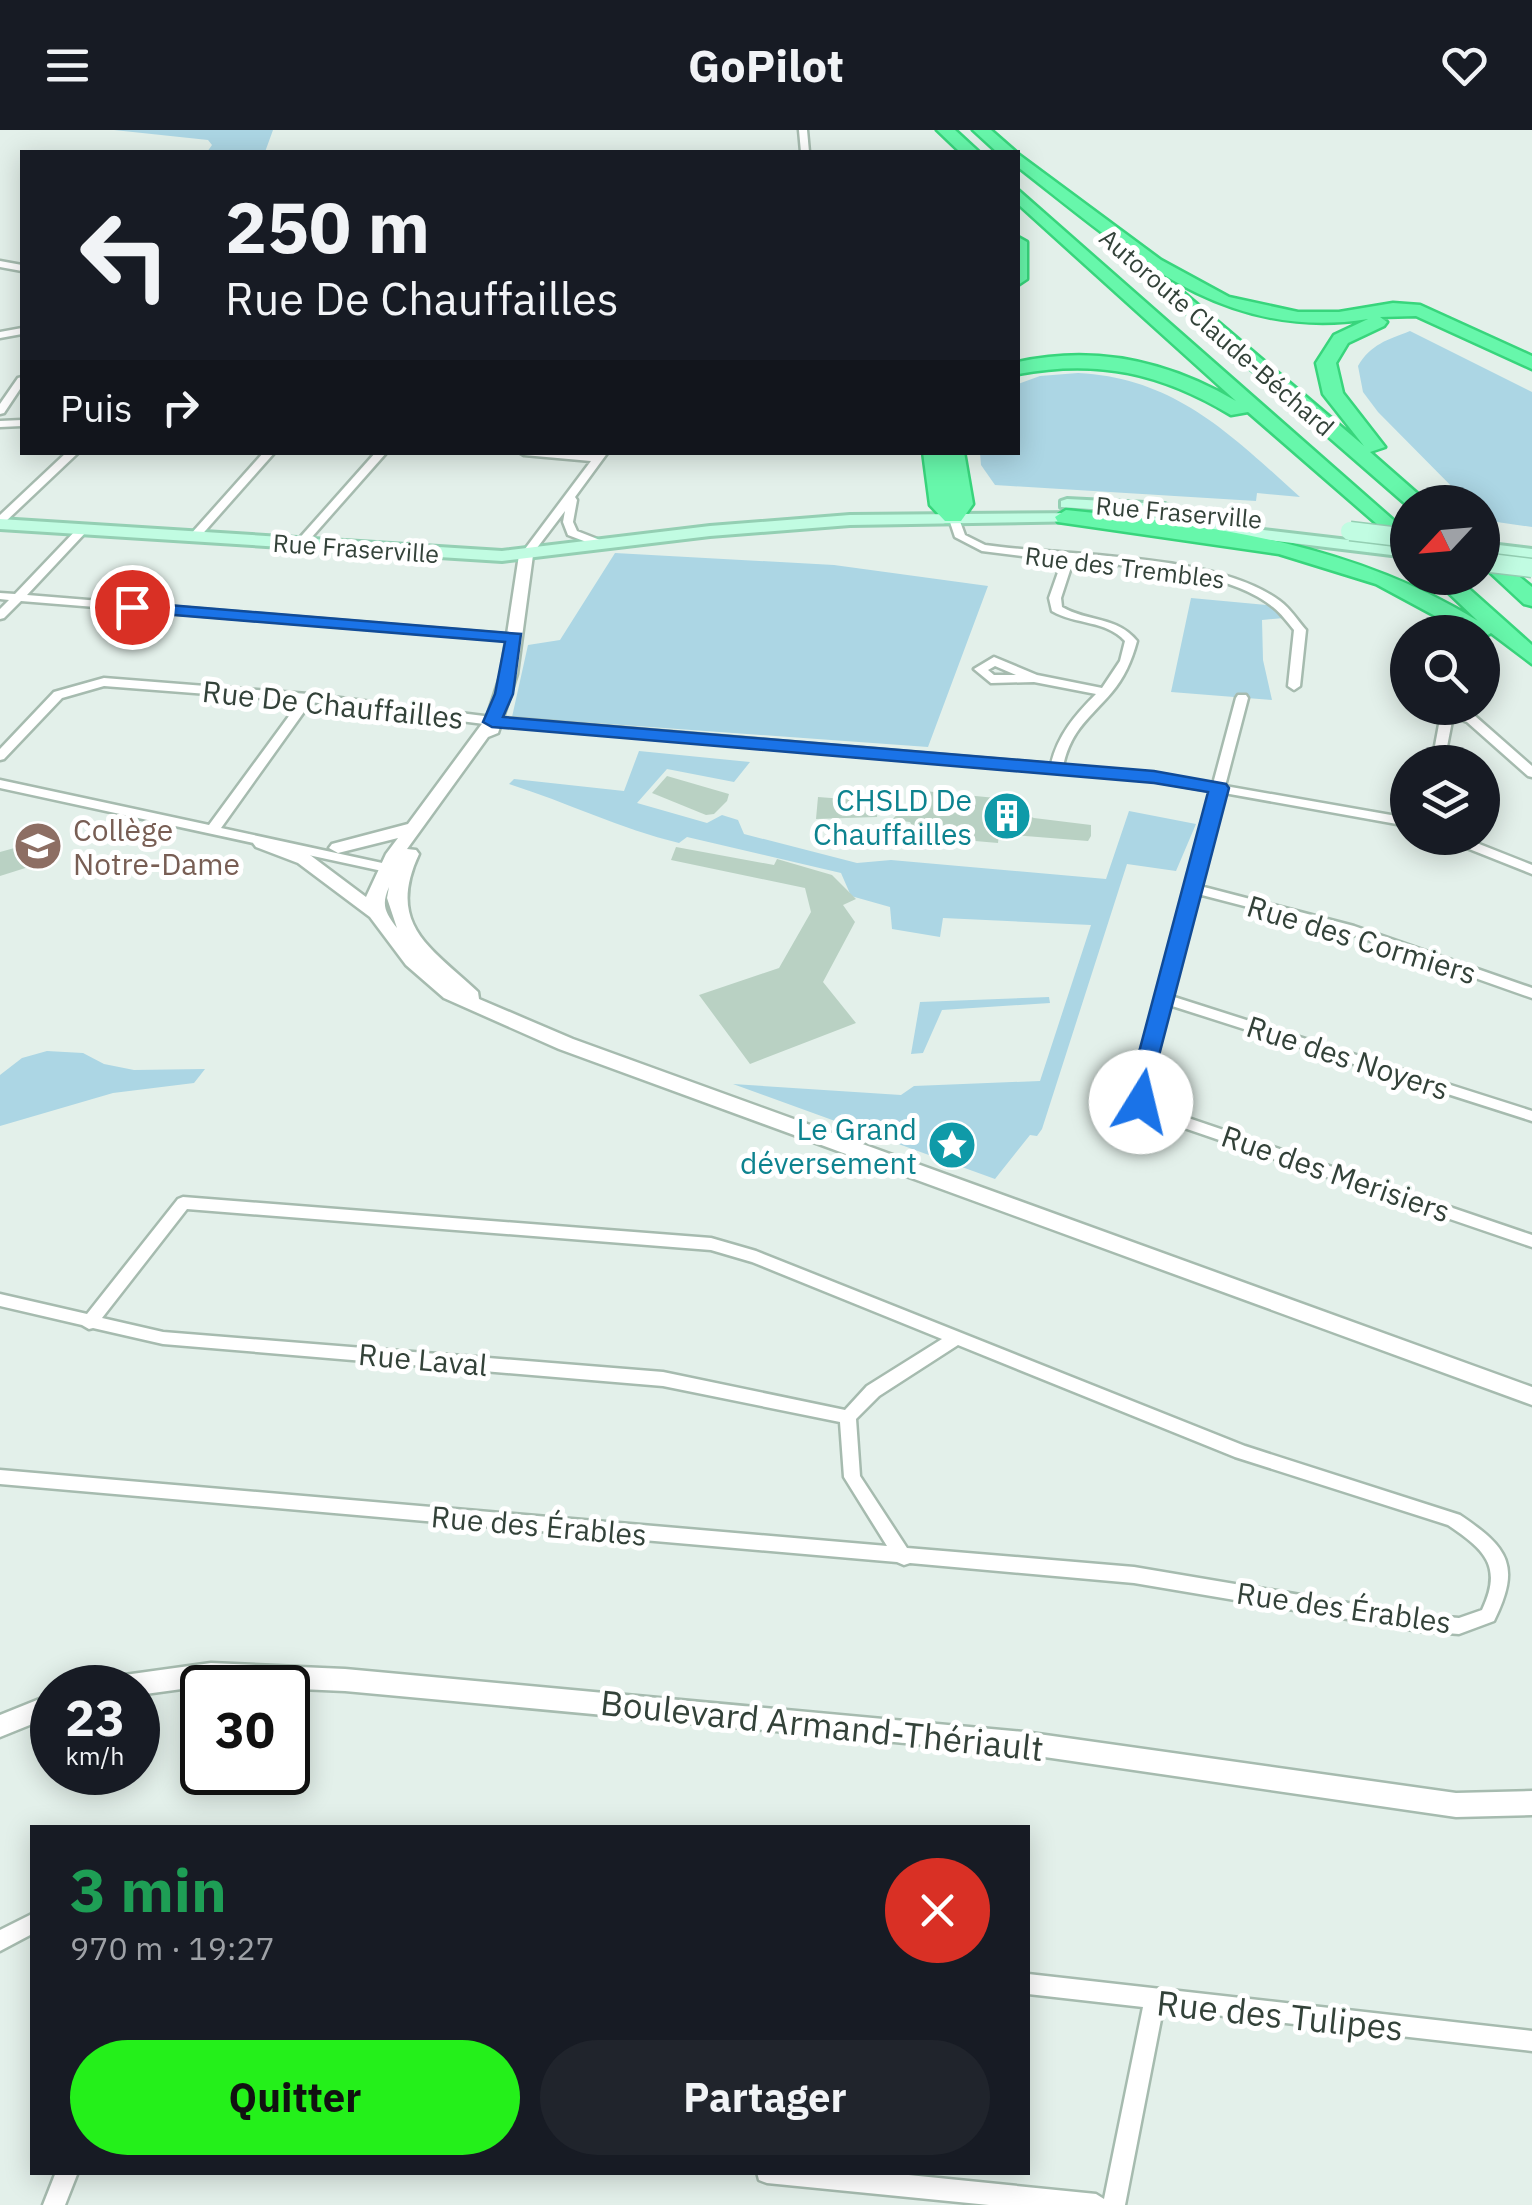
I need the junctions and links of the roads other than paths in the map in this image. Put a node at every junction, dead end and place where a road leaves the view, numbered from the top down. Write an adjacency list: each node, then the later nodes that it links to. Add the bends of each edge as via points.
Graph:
1 (942, 130): 3 (highway); 4 (highway)
2 (982, 131): 5 (highway)
3 (957, 150)
4 (967, 150)
5 (1006, 150)
6 (1020, 162): 9 (highway, via 1154,264 1223,301 1298,318 1420,311)
7 (1020, 162): 20 (highway, Autoroute Claude-Béchard)
8 (1020, 197): 27 (highway, Autoroute Claude-Béchard)
9 (1532, 363)
10 (1020, 368): 28 (highway, via 1104,360 1200,388)
11 (1532, 372): 21 (highway, via 1411,314 1368,325 1334,346 1326,371 1339,404)
12 (20, 383): 13 (street)
13 (0, 411)
14 (71, 455): 25 (street)
15 (267, 455): 29 (street)
16 (379, 455): 31 (street)
17 (934, 455): 23 (highway)
18 (954, 455): 23 (highway)
19 (601, 456): 22 (street)
20 (1396, 485)
21 (1413, 485)
22 (573, 496): 32 (street, via 572,534); 34 (street)
23 (952, 508): 24 (main road, Rue Fraserville); 30 (main road, Rue Fraserville, bridge, via 1160,509); 32 (main road, Rue Fraserville); 35 (street, Rue des Trembles, via 960,537 972,545)
24 (1066, 517): 33 (main road, Rue Fraserville); 43 (highway, via 1216,534 1326,558 1410,589)
25 (0, 523): 26 (main road, Rue Fraserville)
26 (82, 530): 29 (main road, Rue Fraserville); 41 (street)
27 (1390, 530)
28 (1390, 532)
29 (194, 537): 31 (main road, Rue Fraserville)
30 (1390, 541)
31 (300, 544): 34 (main road, Rue Fraserville)
32 (605, 545): 34 (main road, Rue Fraserville)
33 (1390, 546)
34 (526, 555): 45 (street)
35 (1068, 559): 50 (street, Rue des Trembles, via 1210,574 1252,587 1278,602 1300,630); 51 (street, via 1056,608 1119,629 1131,642)
36 (1500, 560): 37 (main road, bridge)
37 (1532, 568)
38 (1500, 571): 42 (highway)
39 (1462, 595): 47 (highway)
40 (0, 596): 41 (street)
41 (18, 598): 44 (street); 45 (street)
42 (1532, 600)
43 (1452, 615)
44 (0, 616)
45 (515, 638): 54 (street)
46 (1500, 648): 48 (highway)
47 (1532, 657)
48 (1532, 673)
49 (1034, 678): 51 (street)
50 (1294, 686)
51 (1106, 692): 59 (street, via 1070,724)
52 (308, 698): 54 (street, Rue De Chauffailles); 58 (street, Rue De Chauffailles, via 86,685 58,695); 64 (street)
53 (1242, 698): 62 (street)
54 (492, 722): 59 (street, Rue De Chauffailles); 65 (street); 69 (street, via 490,734)
55 (1441, 745): 56 (street, via 1446,719 1456,714)
56 (1500, 745)
57 (1500, 745): 60 (street)
58 (0, 756)
59 (1056, 769): 62 (street, Rue De Chauffailles)
60 (1532, 774)
61 (0, 784): 64 (street)
62 (1219, 788): 63 (street, Rue De Chauffailles); 71 (street)
63 (1390, 819)
64 (214, 828): 66 (street); 67 (street)
65 (411, 829): 67 (street); 69 (street)
66 (262, 843): 69 (street); 72 (street, via 304,859)
67 (338, 848): 69 (street)
68 (1496, 855): 70 (street)
69 (396, 865): 72 (street, via 374,900); 75 (street, via 399,917 428,956)
70 (1531, 869)
71 (1191, 888): 73 (street, Rue des Cormiers, via 1349,929); 74 (street)
72 (376, 913): 75 (street, via 432,980)
73 (1532, 994)
74 (1164, 999): 76 (street, Rue des Noyers); 77 (street, Rue des Merisiers, via 1140,1086 1141,1102 1152,1111)
75 (487, 1012): 81 (street)
76 (1532, 1116)
77 (1532, 1241)
78 (0, 1300): 79 (street, Rue Laval)
79 (89, 1323): 80 (street, Rue des Érables, via 183,1202 711,1244); 82 (street, Rue Laval, via 163,1338 662,1379)
80 (956, 1338): 82 (street, via 873,1391); 84 (street, Rue des Érables, via 1241,1452 1454,1520 1498,1558 1503,1588 1488,1616 1459,1626 1419,1624 1134,1575)
81 (1532, 1396)
82 (848, 1417): 84 (street, via 852,1477)
83 (0, 1477): 84 (street, Rue des Érables)
84 (904, 1558)
85 (160, 1681): 88 (street, Boulevard Armand-Thériault, via 212,1674 344,1680 1024,1743 1456,1806)
86 (30, 1714): 87 (street)
87 (0, 1726)
88 (1532, 1803)
89 (30, 1925): 90 (street)
90 (0, 1941)
91 (1030, 1984): 92 (street, Rue des Tulipes)
92 (1154, 2002): 93 (street, Rue des Tulipes); 98 (street)
93 (1532, 2040)
94 (66, 2175): 96 (street)
95 (797, 2175): 97 (street)
96 (54, 2205)
97 (1096, 2205)
98 (1114, 2205)

